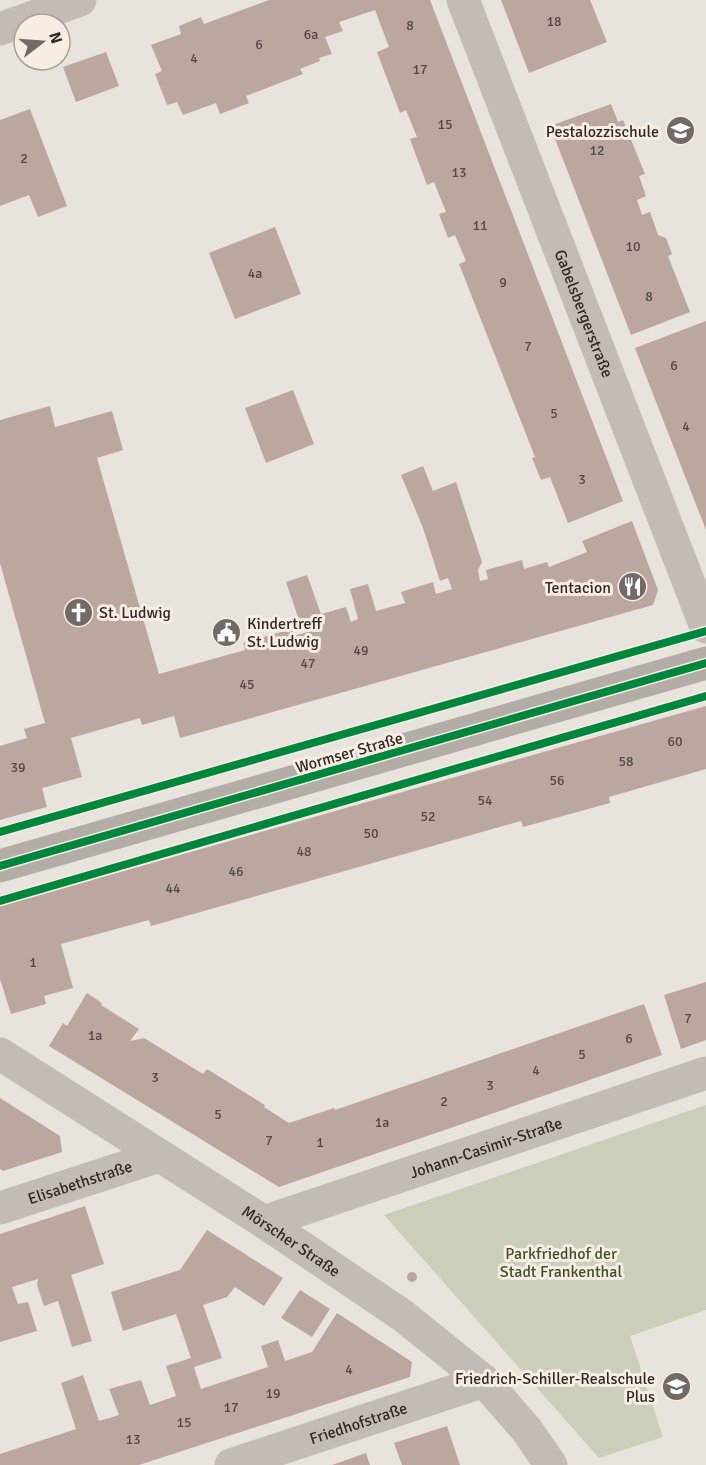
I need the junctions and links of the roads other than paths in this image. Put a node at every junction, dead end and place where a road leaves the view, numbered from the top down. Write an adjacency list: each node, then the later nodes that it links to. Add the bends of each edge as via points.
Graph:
1 (80, 0): 3 (street)
2 (463, 0): 4 (street, Gabelsbergerstraße)
3 (0, 29)
4 (706, 627)
5 (706, 663): 6 (street, Wormser Straße)
6 (0, 866)
7 (0, 1054): 9 (street, Mörscher Straße)
8 (706, 1072): 11 (street, Johann-Casimir-Straße)
9 (159, 1156): 10 (street, Elisabethstraße); 11 (street, Mörscher Straße)
10 (0, 1208)
11 (264, 1222): 12 (street, Mörscher Straße, via 402,1315)
12 (484, 1381): 13 (street, Friedhofstraße); 14 (street, Mörscher Straße)
13 (231, 1465)
14 (551, 1465)

